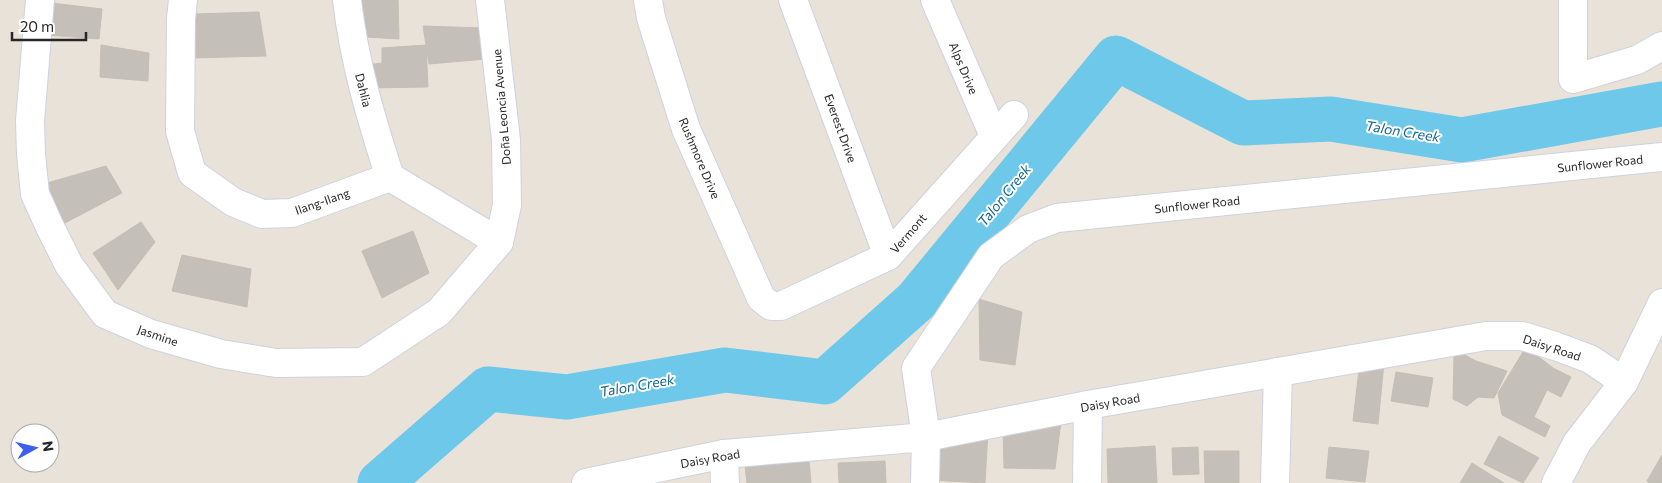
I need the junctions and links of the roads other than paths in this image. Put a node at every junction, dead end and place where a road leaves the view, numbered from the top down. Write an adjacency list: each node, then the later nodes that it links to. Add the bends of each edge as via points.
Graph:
1 (40, 0): 14 (street, Jasmine, via 30,121 35,194 69,265 105,314 151,334 221,354 276,363 363,362 439,312)
2 (183, 0): 13 (street, Ilang-Ilang, via 180,131 192,173 233,202 262,214 292,213)
3 (347, 0): 13 (street, Dahlia, via 351,35 368,107)
4 (490, 0): 14 (street, Doña Leoncia Avenue, via 506,140 507,205)
5 (648, 0): 17 (street, Rushmore Drive, via 686,129 761,298)
6 (793, 0): 15 (street, Everest Drive)
7 (935, 0): 11 (street, Alps Drive)
8 (1573, 0): 9 (street, via 1573,79 1636,60)
9 (1662, 46)
10 (1014, 115): 11 (street, Vermont)
11 (994, 136): 15 (street, Vermont)
12 (1662, 157): 21 (street, Sunflower Road, via 1057,218 1028,229 991,256 916,368)
13 (390, 177): 14 (street)
14 (499, 242)
15 (888, 256): 17 (street, Vermont, via 781,306)
16 (1662, 303): 19 (street)
17 (771, 306)
18 (1278, 372): 19 (street, Daisy Road, via 1486,336 1522,336 1590,359); 20 (street, Daisy Road); 27 (street)
19 (1624, 382): 28 (street, via 1577,443)
20 (1088, 406): 21 (street, Daisy Road); 26 (street)
21 (926, 437): 22 (street, Daisy Road); 25 (street, Sunflower Road)
22 (724, 454): 23 (street, Daisy Road); 24 (street)
23 (586, 483)
24 (725, 483)
25 (925, 483)
26 (1087, 483)
27 (1275, 483)
28 (1556, 483)

